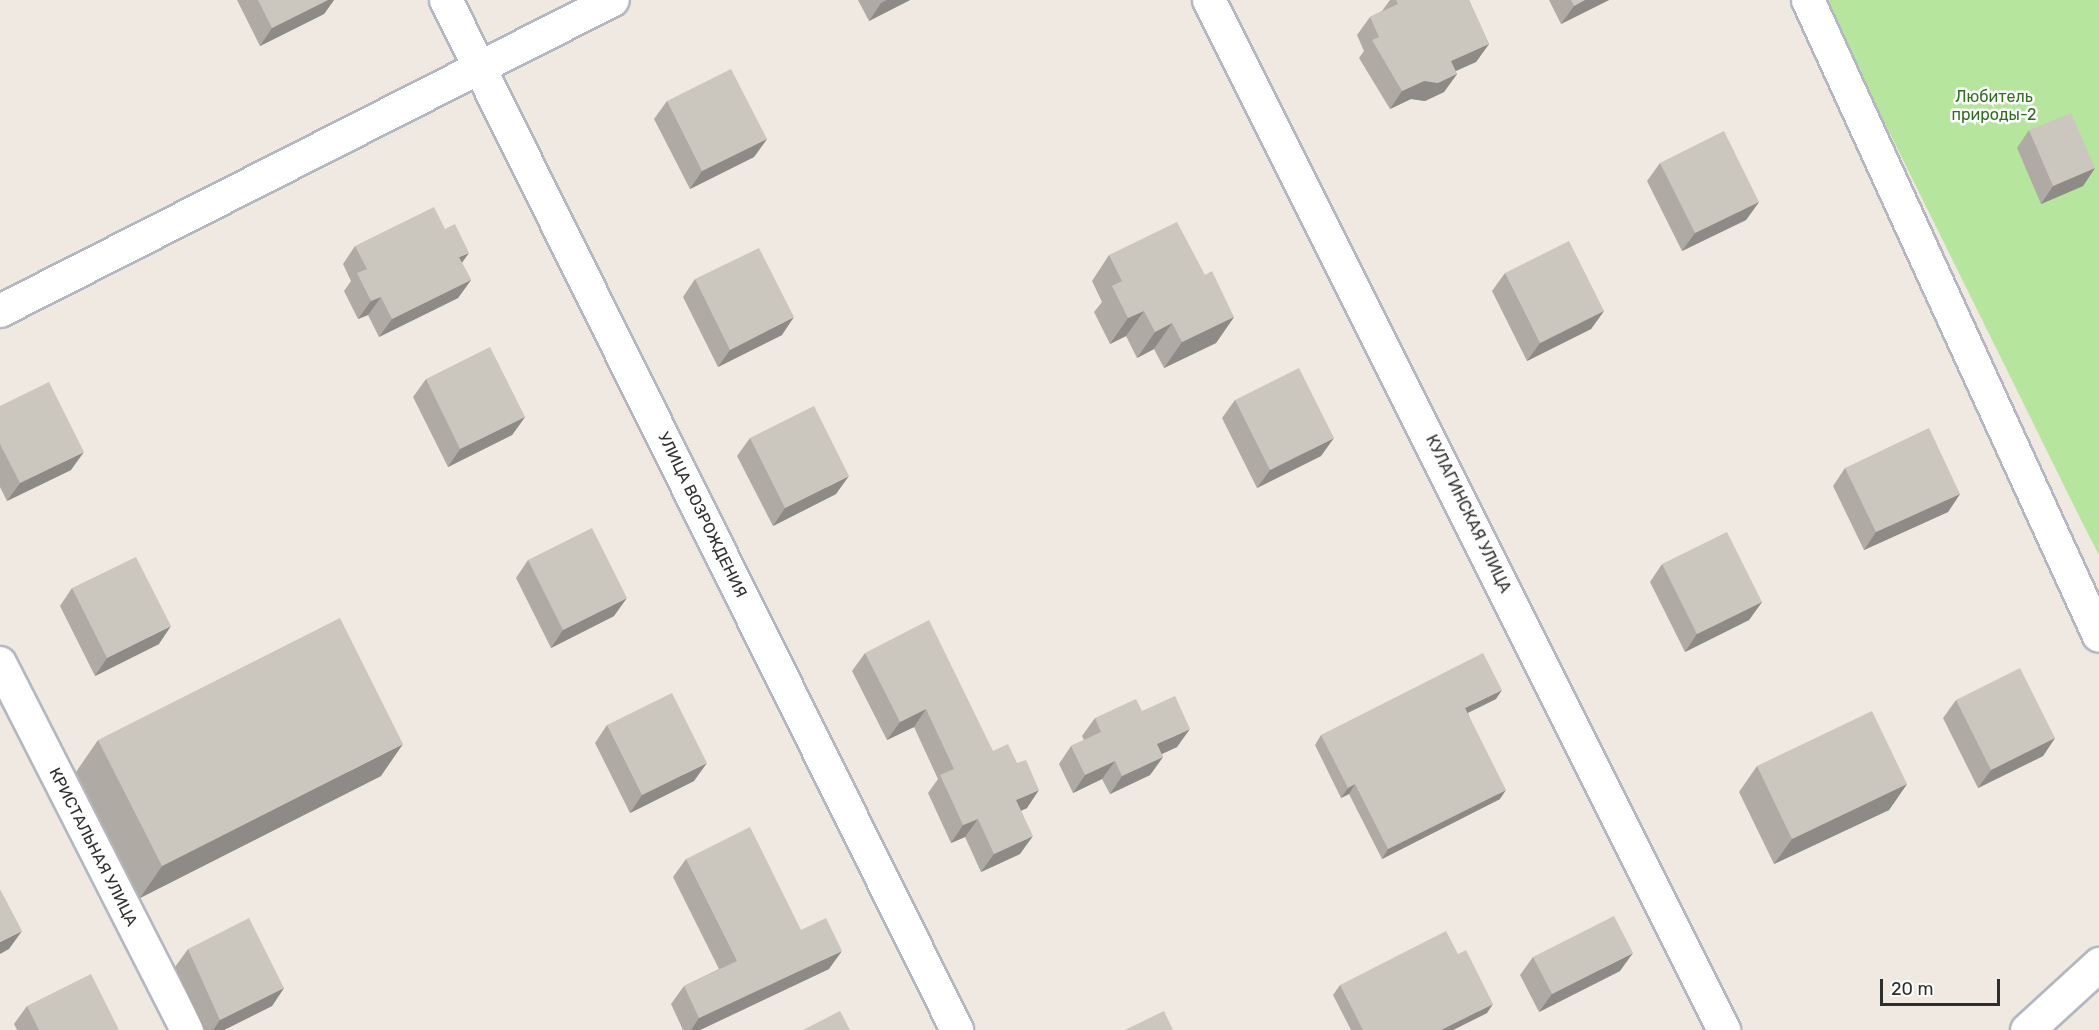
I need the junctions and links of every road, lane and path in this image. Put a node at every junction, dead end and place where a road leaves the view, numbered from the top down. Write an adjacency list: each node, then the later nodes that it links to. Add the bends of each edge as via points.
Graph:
1 (446, 0): 5 (street, УЛИЦА ВОЗРОЖДЕНИЯ)
2 (613, 0): 5 (street)
3 (1209, 0): 12 (street, КУЛАГИНСКАЯ УЛИЦА)
4 (1808, 0): 7 (street)
5 (480, 66): 6 (street); 11 (street, УЛИЦА ВОЗРОЖДЕНИЯ)
6 (0, 311)
7 (2099, 636)
8 (0, 663): 10 (street, КРИСТАЛЬНАЯ УЛИЦА)
9 (2099, 964): 13 (street)
10 (186, 1030)
11 (957, 1030)
12 (1724, 1030)
13 (2027, 1030)

